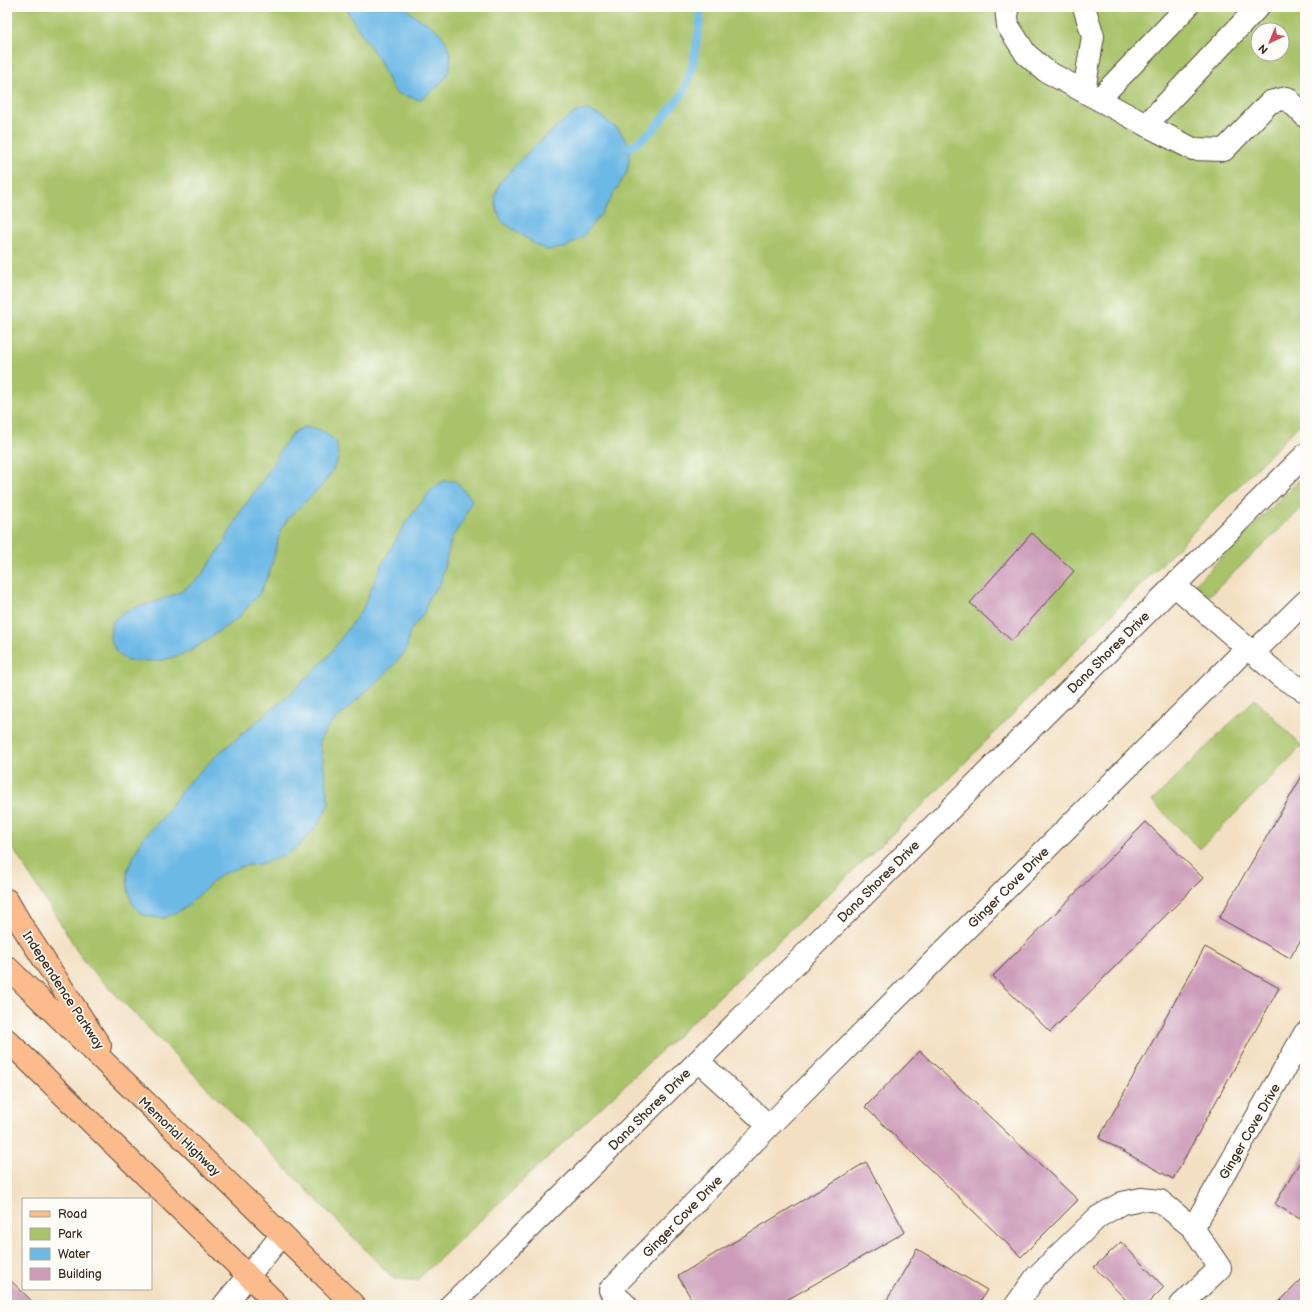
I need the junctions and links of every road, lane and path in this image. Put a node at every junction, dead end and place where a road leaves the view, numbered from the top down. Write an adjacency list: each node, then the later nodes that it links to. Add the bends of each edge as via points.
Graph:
1 (1006, 7): 5 (street, via 1008,26 1026,54 1046,71)
2 (1084, 7): 5 (street, via 1093,36)
3 (1187, 7): 5 (street)
4 (1258, 7): 7 (street)
5 (1091, 95): 7 (street)
6 (1305, 116): 7 (street, via 1287,98 1270,102 1224,150 1193,149)
7 (1146, 125)
8 (1305, 455): 9 (street, Dana Shores Drive)
9 (1174, 585): 11 (street); 17 (street, Dana Shores Drive)
10 (1305, 602): 11 (street, Ginger Cove Drive)
11 (1250, 650): 12 (street, via 1280,677); 19 (street, Ginger Cove Drive)
12 (1305, 691)
13 (7, 900): 18 (main road, Independence Parkway)
14 (7, 967): 18 (main road, Memorial Highway)
15 (1305, 1033): 20 (street, Ginger Cove Drive)
16 (7, 1040): 22 (main road)
17 (698, 1061): 19 (street); 26 (street, Dana Shores Drive)
18 (121, 1079): 21 (main road, Memorial Highway)
19 (769, 1126): 27 (street, Ginger Cove Drive, via 610,1290)
20 (1193, 1228): 28 (street, via 1160,1201 1141,1199 1122,1203 1098,1217 1081,1233 1036,1277); 29 (street, via 1220,1268)
21 (282, 1235): 22 (street); 25 (main road, Memorial Highway)
22 (248, 1276): 23 (street); 24 (main road)
23 (224, 1305)
24 (278, 1305)
25 (354, 1305)
26 (451, 1305)
27 (626, 1305)
28 (1016, 1305)
29 (1181, 1305)

